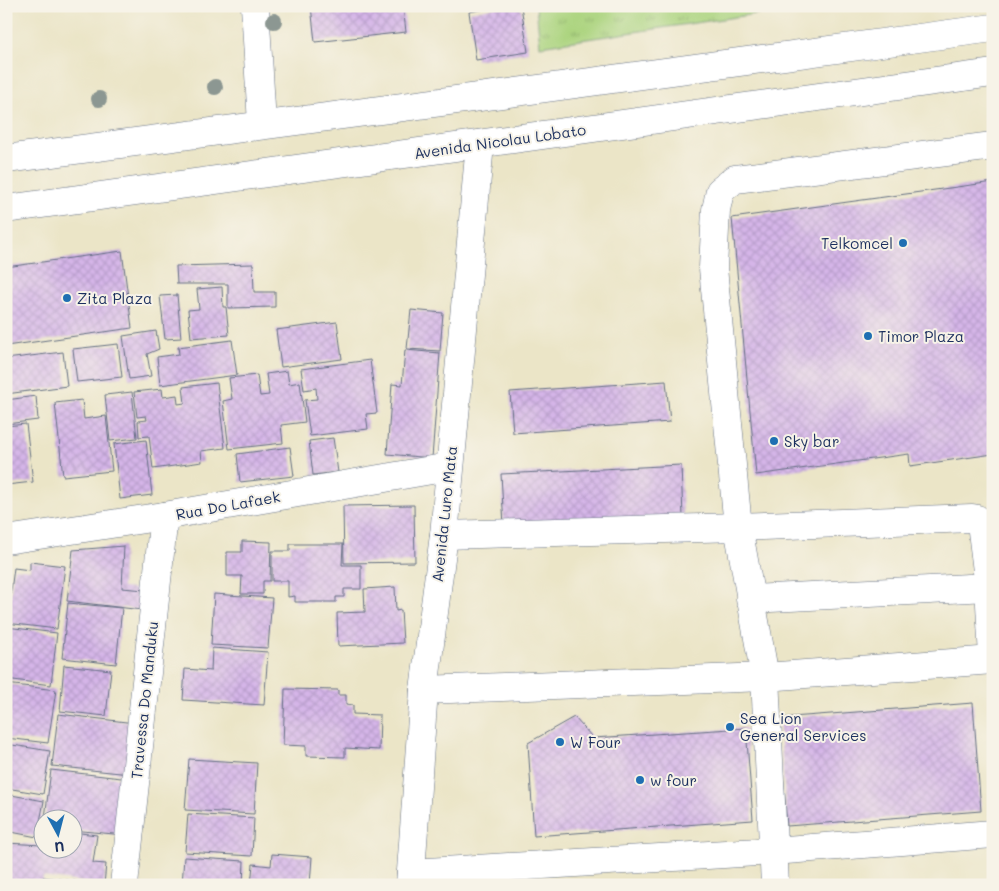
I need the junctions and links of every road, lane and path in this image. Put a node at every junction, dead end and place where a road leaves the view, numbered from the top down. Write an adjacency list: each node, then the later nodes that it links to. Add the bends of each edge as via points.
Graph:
1 (255, 6): 4 (main road)
2 (993, 28): 4 (main road)
3 (993, 73): 5 (main road, Avenida Nicolau Lobato)
4 (262, 124): 7 (main road)
5 (480, 144): 8 (main road, Avenida Nicolau Lobato); 9 (main road, Avenida Luro Mata)
6 (993, 146): 11 (main road, via 735,179 720,191 713,268)
7 (6, 158)
8 (6, 209)
9 (449, 467): 10 (main road, Rua Do Lafaek); 12 (main road, Avenida Luro Mata)
10 (164, 516): 13 (main road, Rua Do Lafaek); 22 (main road, Travessa Do Manduku)
11 (738, 527): 12 (main road); 14 (main road, via 978,519); 15 (main road)
12 (444, 535): 18 (main road, Avenida Luro Mata)
13 (6, 540)
14 (989, 587): 15 (main road); 16 (main road)
15 (750, 599): 17 (main road)
16 (993, 659): 17 (main road)
17 (765, 677): 18 (main road); 20 (main road)
18 (424, 690): 21 (main road, Avenida Luro Mata)
19 (993, 834): 20 (main road)
20 (773, 852): 21 (main road); 23 (main road)
21 (411, 879)
22 (124, 885)
23 (775, 885)

